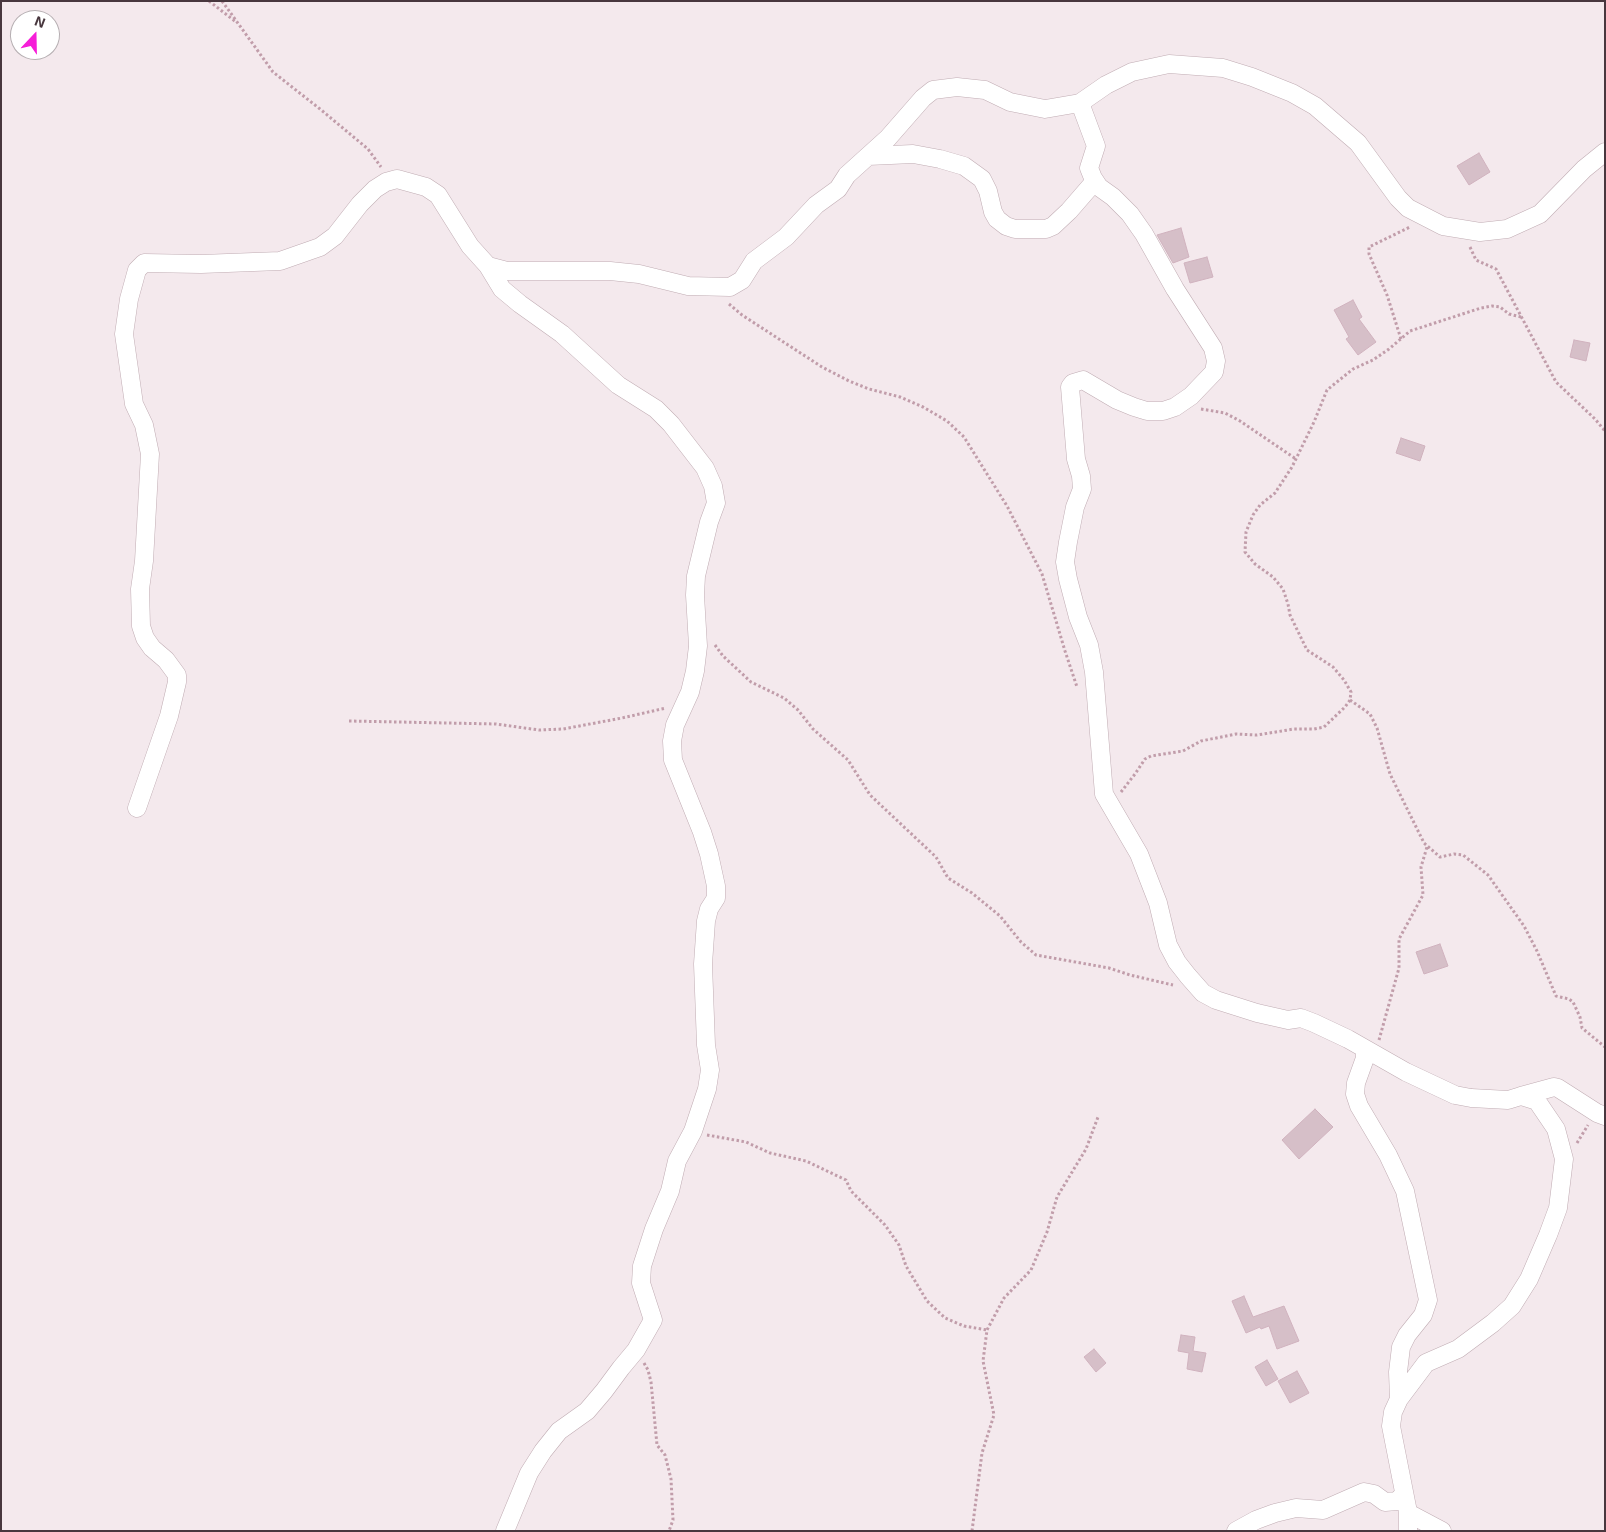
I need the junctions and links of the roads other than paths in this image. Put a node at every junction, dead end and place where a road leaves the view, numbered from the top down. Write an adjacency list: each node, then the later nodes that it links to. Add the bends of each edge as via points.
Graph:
1 (1080, 103): 2 (street, via 1132,72 1169,64 1222,68 1252,77 1292,93 1322,111 1358,142 1408,208 1443,226 1480,232 1507,229 1540,214); 3 (street, via 1046,109 1010,102 985,90 958,87 933,90); 4 (street, via 1096,146 1089,168)
2 (1605, 152)
3 (868, 156): 4 (street, via 913,154 964,166 982,179 997,219 1015,229 1053,226); 5 (street, via 847,175 838,189 816,205 786,237 754,262 742,280 730,287 688,286 639,274 610,271 516,271)
4 (1095, 181): 7 (street, via 1130,214 1144,234 1214,348 1216,361 1214,372 1191,396 1163,411 1134,407 1083,380 1070,387 1082,489 1075,507 1065,562 1094,672 1104,794 1139,854 1158,903 1172,954 1203,993 1257,1013 1288,1020 1301,1018)
5 (488, 266): 6 (street, via 470,246 438,195 426,187 397,179 376,189 335,236 320,247 280,261 155,262 144,263 137,270 124,334 134,404 144,426 150,454 140,589 141,626 145,638 171,666 178,682); 14 (street, via 502,289 562,334 618,385 656,409 671,424 706,468 716,503 696,576 698,646 695,671 672,740 673,760 709,854 716,892 716,898 708,909 703,964 710,1070 707,1089 688,1142 677,1161 670,1191 642,1266 641,1283 653,1320 636,1350 604,1392 587,1411 559,1431 543,1451 529,1473)
6 (136, 808)
7 (1371, 1052): 8 (street, via 1455,1095 1495,1100); 10 (street, via 1365,1058 1355,1094 1406,1192 1428,1300 1401,1347)
8 (1521, 1096): 9 (street, via 1558,1088); 10 (street, via 1537,1101 1552,1121 1564,1159 1558,1208 1548,1235 1529,1280 1512,1306 1458,1349 1426,1363)
9 (1601, 1114)
10 (1399, 1399): 11 (street, via 1391,1426)
11 (1403, 1495): 12 (street); 13 (street, via 1397,1501 1385,1502 1364,1492 1323,1510 1296,1508 1256,1520)
12 (1408, 1513): 15 (street); 16 (street)
13 (1238, 1530)
14 (505, 1531)
15 (1408, 1531)
16 (1442, 1531)

